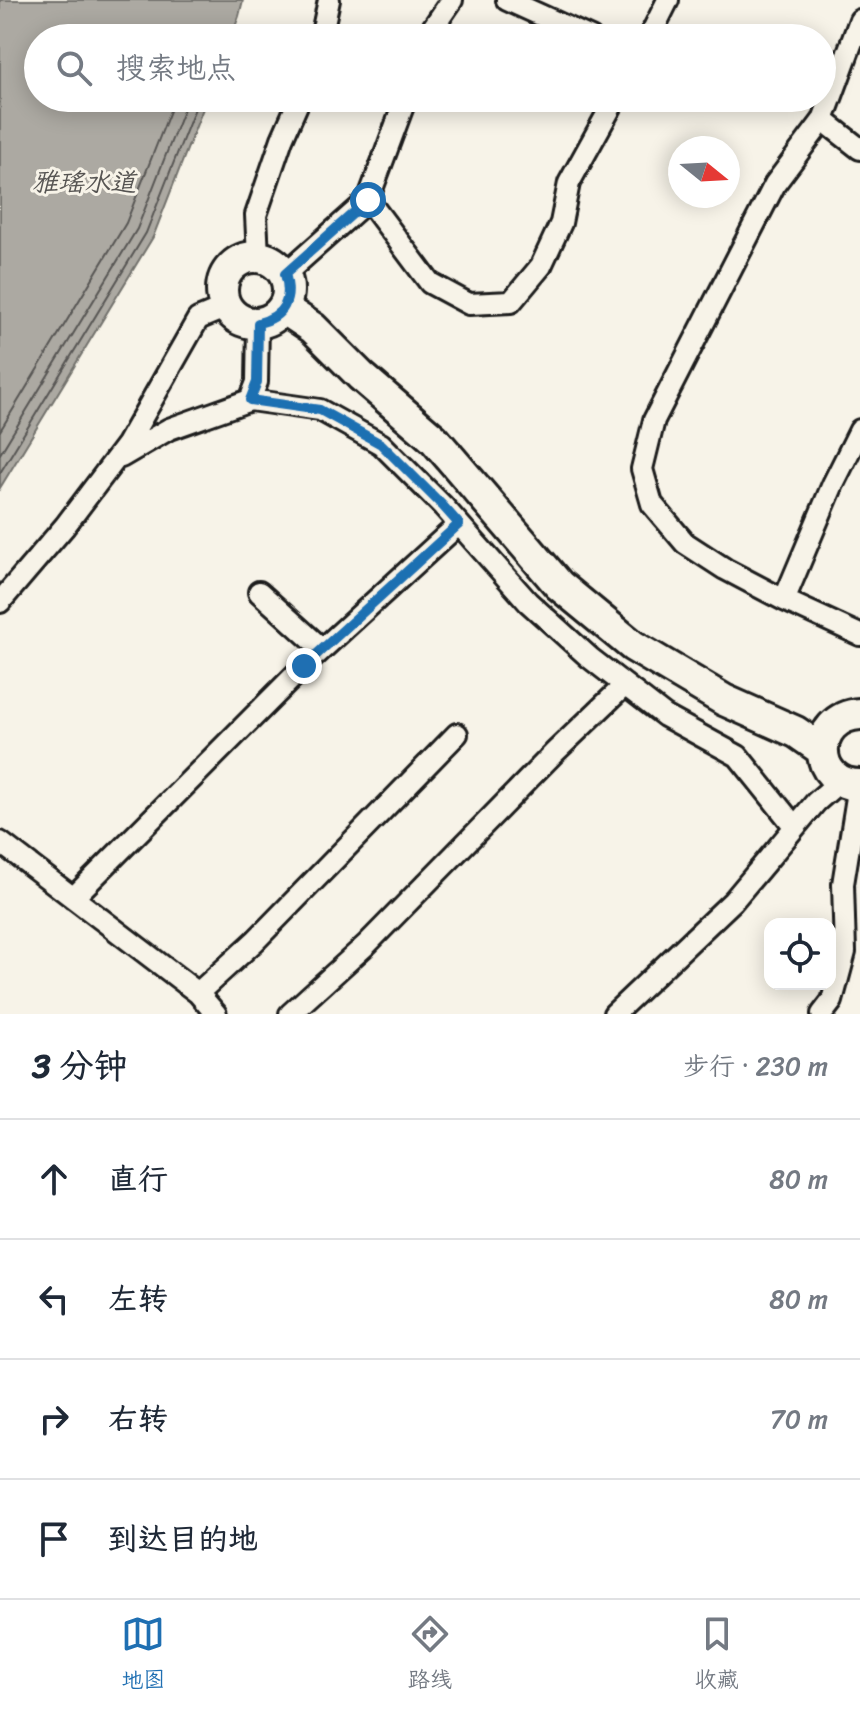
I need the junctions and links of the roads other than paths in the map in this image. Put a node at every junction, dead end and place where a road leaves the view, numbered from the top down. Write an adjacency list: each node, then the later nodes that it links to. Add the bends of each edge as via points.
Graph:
1 (329, 0): 6 (street)
2 (452, 0): 7 (street)
3 (507, 0): 8 (street)
4 (668, 0): 9 (street)
5 (860, 20): 10 (street)
6 (324, 24)
7 (435, 24)
8 (560, 24)
9 (656, 24)
10 (836, 85)
11 (294, 112): 18 (street, via 256,215)
12 (401, 112): 17 (street)
13 (608, 112): 17 (street, via 569,183 561,223 541,266 511,302 469,304 430,283)
14 (826, 112): 15 (street)
15 (823, 120): 16 (street); 27 (street, via 775,184 654,420 642,469 652,504 685,543)
16 (860, 149)
17 (368, 200): 19 (street)
18 (258, 257): 19 (street); 20 (street, via 228,271 222,293)
19 (285, 274): 21 (street, via 288,297)
20 (227, 307): 21 (street, via 246,322); 24 (street, via 198,319)
21 (270, 316): 22 (street); 34 (street, via 313,328 434,439 559,585 633,646)
22 (250, 400): 24 (street, via 169,429); 25 (street, via 320,410 381,444)
23 (860, 430): 27 (street)
24 (115, 461): 28 (street)
25 (459, 524): 30 (street); 31 (street, via 528,602)
26 (259, 592): 30 (street)
27 (784, 600): 29 (street)
28 (0, 602)
29 (860, 635)
30 (322, 649): 39 (street)
31 (625, 685): 36 (street, via 665,716 738,756); 41 (street, via 367,944)
32 (860, 714): 34 (street, via 846,715 830,727)
33 (457, 734): 40 (street, via 255,941)
34 (822, 750): 35 (street, via 830,773)
35 (853, 783): 36 (street, via 816,802); 38 (street)
36 (795, 827): 42 (street, via 733,901)
37 (0, 842): 39 (street)
38 (851, 884): 43 (street, via 845,952 832,1001)
39 (73, 898): 40 (street)
40 (205, 1006)
41 (290, 1014)
42 (614, 1014)
43 (822, 1014)

